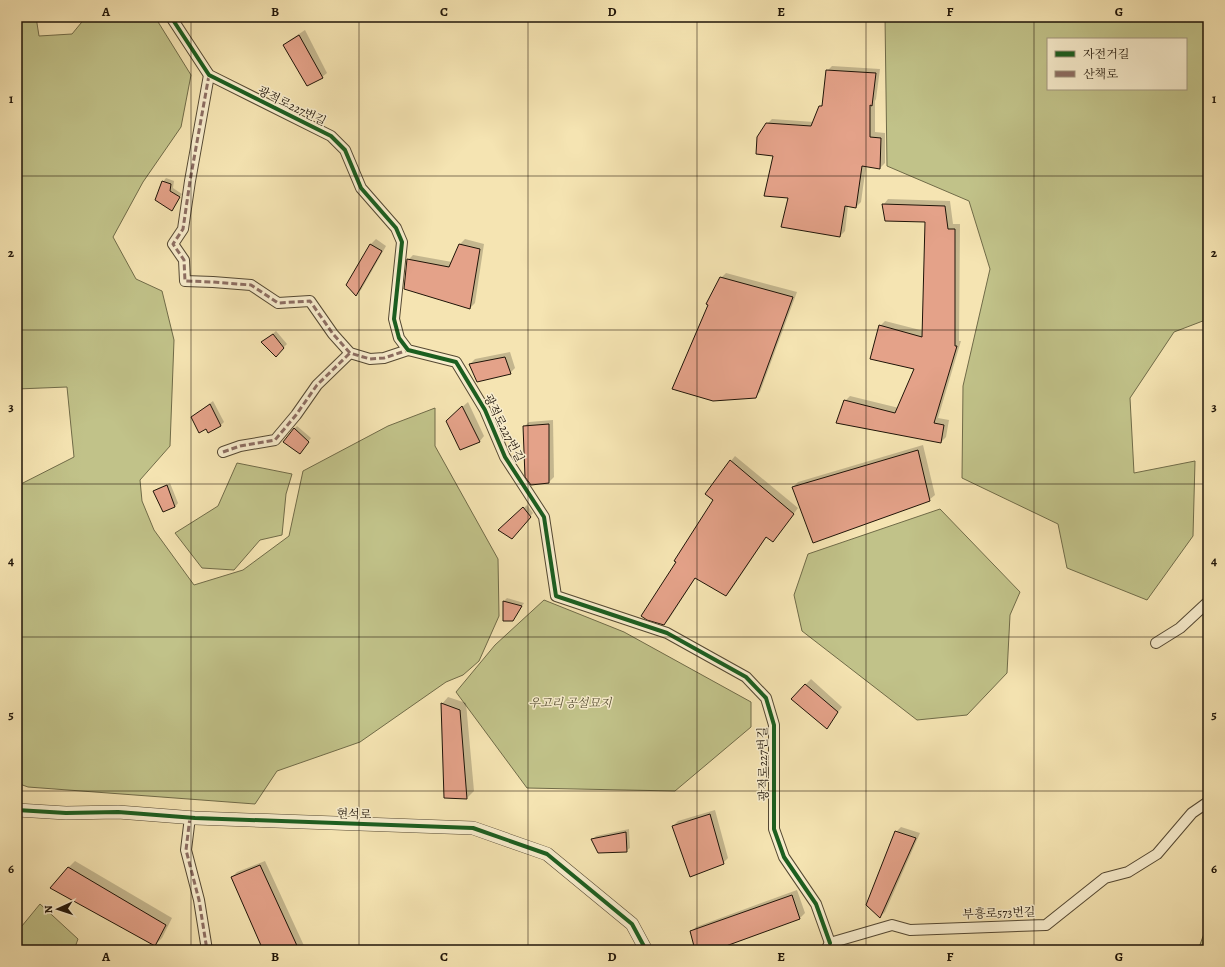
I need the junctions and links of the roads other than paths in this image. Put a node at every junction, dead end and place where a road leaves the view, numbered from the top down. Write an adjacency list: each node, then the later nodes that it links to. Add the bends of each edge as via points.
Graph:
1 (171, 17): 2 (street)
2 (208, 75): 3 (street, 광적로227번길, via 331,136 344,150 361,188 396,228 402,242 394,319 399,338); 4 (street, via 183,229 173,244 184,260 185,281 251,285 278,303 310,301)
3 (408, 350): 4 (street, via 384,358 370,358); 11 (street, 광적로227번길, via 456,362 485,410 505,457 544,517 556,596 667,633 746,677 766,698 774,725 774,829 784,857 816,904)
4 (350, 353): 5 (street, via 317,385 275,440 240,446)
5 (223, 452)
6 (1208, 602): 7 (street, via 1180,628)
7 (1156, 643)
8 (1208, 802): 11 (street, 부흥로573번길, via 1192,813 1157,854 1128,872 1105,878 1046,925 910,930 892,925)
9 (17, 810): 10 (street, 현석로, via 66,813 118,812)
10 (190, 817): 12 (street, via 186,850 199,900); 13 (street, 현석로, via 473,828 547,854 632,924)
11 (828, 947)
12 (207, 950)
13 (646, 950)

